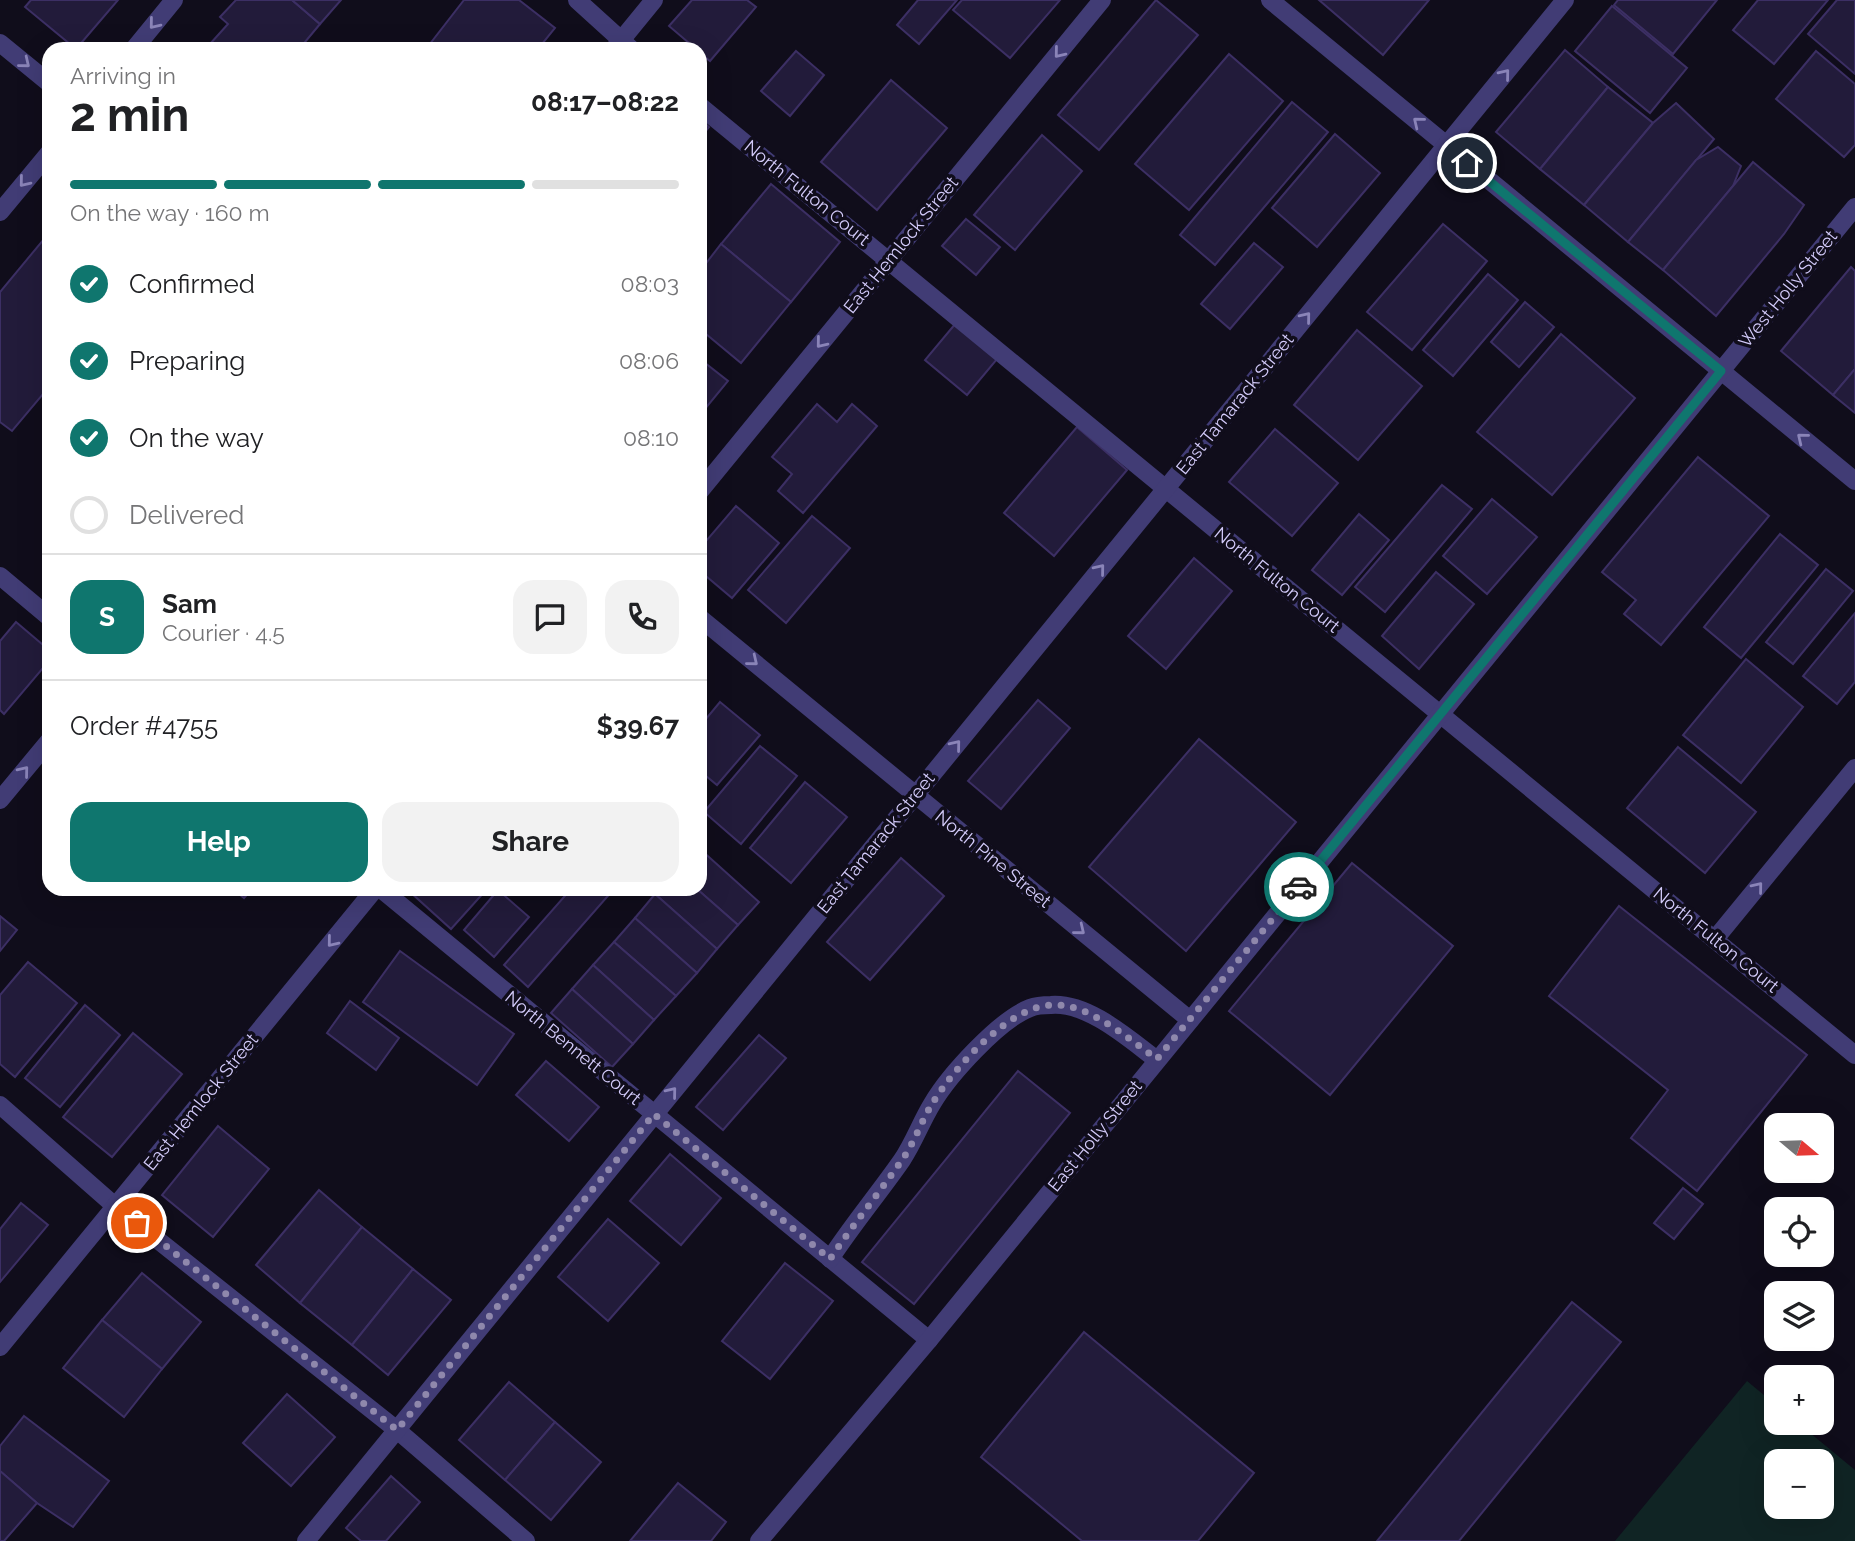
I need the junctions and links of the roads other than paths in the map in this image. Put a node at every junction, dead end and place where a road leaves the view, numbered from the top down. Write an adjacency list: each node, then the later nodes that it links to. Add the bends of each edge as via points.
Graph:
1 (174, 0): 7 (street, one-way to 7)
2 (577, 0): 8 (street)
3 (654, 0): 9 (street)
4 (1102, 0): 17 (street, East Hemlock Street, one-way to 17)
5 (1270, 0): 13 (street, one-way to 5)
6 (1565, 0): 13 (street, East Tamarack Street, one-way to 6)
7 (140, 42)
8 (618, 42)
9 (625, 42)
10 (0, 43): 11 (street, one-way to 11)
11 (42, 77)
12 (707, 112): 17 (street, North Fulton Court)
13 (1446, 145): 18 (street); 21 (street, East Tamarack Street, one-way to 13)
14 (42, 161): 16 (street, one-way to 16)
15 (1855, 207): 18 (street, West Holly Street)
16 (0, 212)
17 (888, 261): 20 (street, East Hemlock Street, one-way to 20); 21 (street, North Fulton Court)
18 (1721, 371): 19 (street, one-way to 18); 25 (street, East Holly Street)
19 (1855, 481)
20 (707, 482)
21 (1166, 489): 25 (street, North Fulton Court); 28 (street, East Tamarack Street, one-way to 21)
22 (0, 576): 23 (street)
23 (42, 611)
24 (707, 624): 28 (street, North Pine Street, one-way to 28)
25 (1440, 714): 32 (street, North Fulton Court); 33 (street, East Holly Street)
26 (42, 749): 29 (street, one-way to 26)
27 (1855, 768): 32 (street, one-way to 27)
28 (915, 795): 33 (street, North Pine Street, one-way to 33); 37 (street, East Tamarack Street, one-way to 28)
29 (0, 800)
30 (372, 896): 38 (street, East Hemlock Street, one-way to 38)
31 (387, 896): 37 (street, North Bennett Court)
32 (1715, 939): 34 (street, North Fulton Court)
33 (1190, 1020): 35 (street, East Holly Street)
34 (1855, 1055)
35 (1157, 1059): 39 (street, via 1076,1008 1053,1004 1030,1008 965,1059 932,1103 904,1158); 40 (street, East Holly Street)
36 (0, 1105): 38 (street)
37 (654, 1114): 39 (street, North Bennett Court); 42 (street, East Tamarack Street)
38 (116, 1206): 41 (street, East Hemlock Street); 42 (street)
39 (830, 1259): 40 (street, North Bennett Court)
40 (929, 1340): 45 (street, East Holly Street)
41 (0, 1347)
42 (397, 1430): 43 (street, East Tamarack Street); 44 (street)
43 (306, 1541)
44 (526, 1541)
45 (759, 1541)

